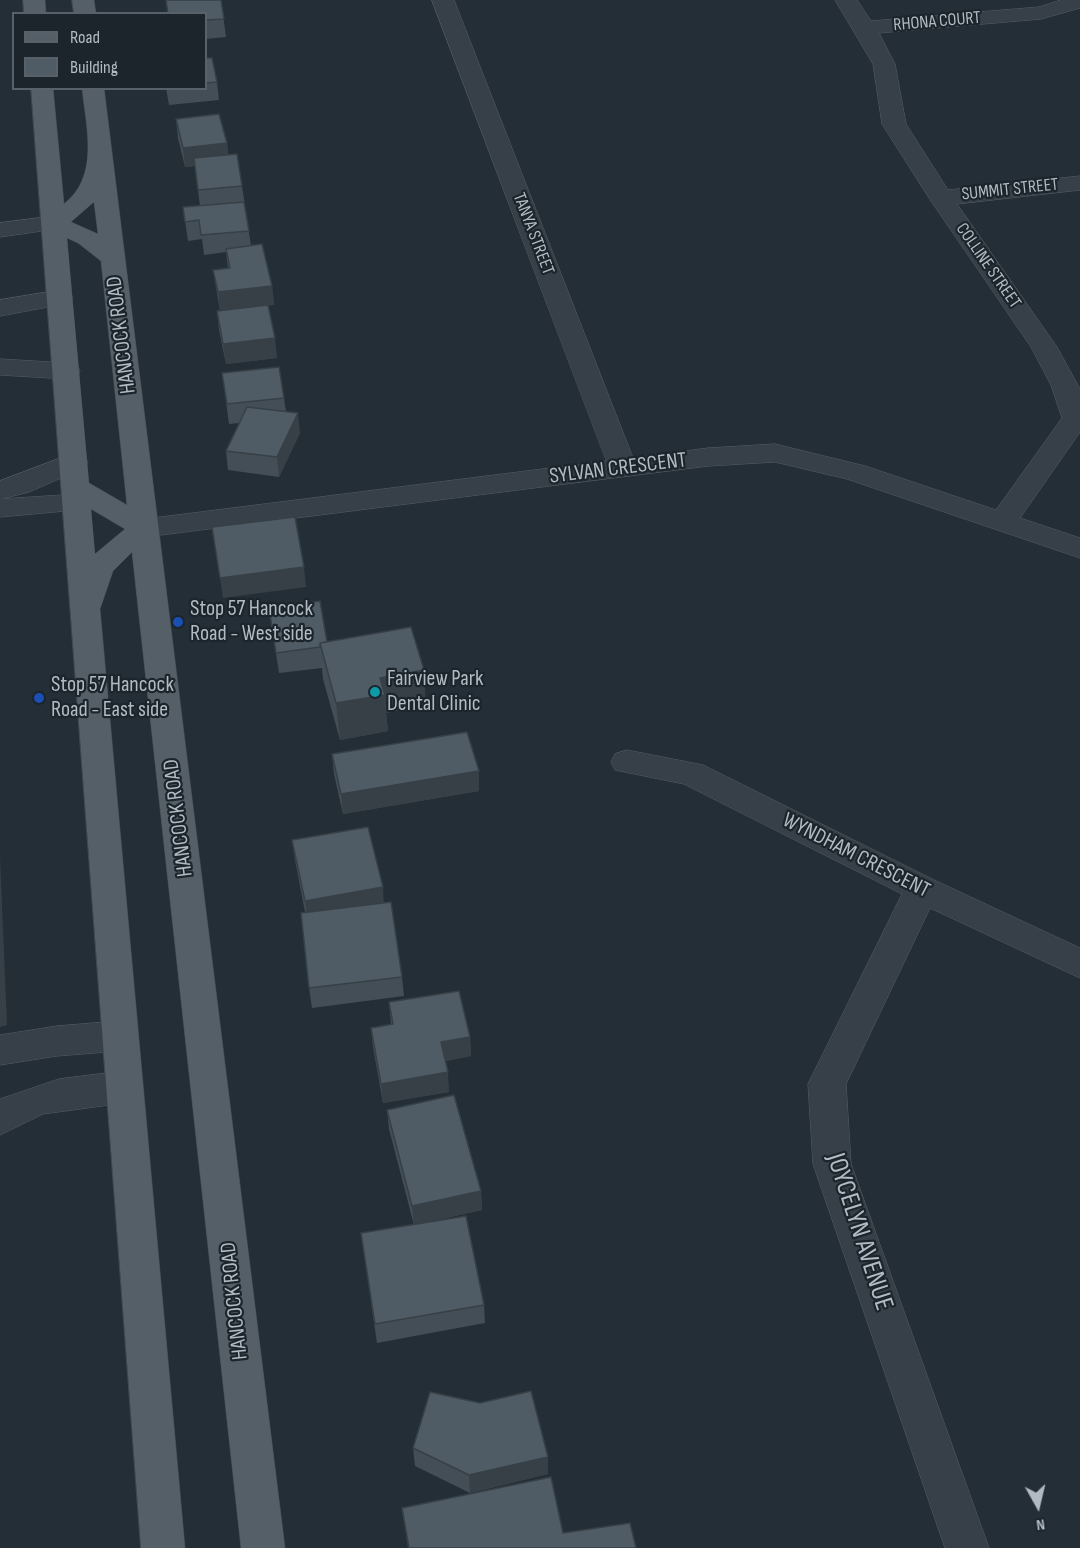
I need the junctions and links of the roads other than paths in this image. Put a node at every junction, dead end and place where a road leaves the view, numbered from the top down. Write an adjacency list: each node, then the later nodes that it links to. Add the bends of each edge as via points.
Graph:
1 (443, 0): 18 (street, TANYA STREET)
2 (846, 0): 4 (street, COLLINE STREET)
3 (1080, 1): 4 (street, RHONA COURT, via 1041,13)
4 (865, 28): 9 (street, COLLINE STREET, via 884,64 894,124)
5 (42, 90): 10 (main road)
6 (93, 90): 7 (main road, HANCOCK ROAD)
7 (102, 161): 10 (main road, via 83,201); 12 (main road, HANCOCK ROAD)
8 (1080, 183): 9 (street, SUMMIT STREET)
9 (941, 198): 17 (street, COLLINE STREET, via 1044,347)
10 (54, 223): 11 (street); 12 (main road, via 87,238); 13 (main road)
11 (0, 230)
12 (113, 260): 23 (main road, HANCOCK ROAD)
13 (60, 298): 14 (street); 16 (main road)
14 (0, 308)
15 (0, 367): 16 (street)
16 (67, 372): 19 (main road)
17 (1078, 418): 22 (street, COLLINE STREET)
18 (624, 468): 22 (street, SYLVAN CRESCENT, via 775,453 855,472); 23 (street, SYLVAN CRESCENT)
19 (76, 484): 20 (street); 21 (street); 23 (main road); 25 (main road)
20 (0, 490)
21 (0, 508)
22 (1002, 523): 24 (street, SYLVAN CRESCENT)
23 (145, 528): 25 (main road, via 99,568); 34 (main road, HANCOCK ROAD)
24 (1080, 548)
25 (85, 614): 29 (main road)
26 (627, 762): 27 (street, WYNDHAM CRESCENT, via 691,773)
27 (922, 889): 28 (street, WYNDHAM CRESCENT); 35 (street, JOYCELYN AVENUE, via 827,1084 832,1164)
28 (1080, 964)
29 (119, 1036): 30 (street); 31 (main road)
30 (0, 1050)
31 (124, 1087): 32 (street, via 67,1093 16,1107); 33 (main road)
32 (0, 1119)
33 (163, 1548)
34 (263, 1548)
35 (967, 1548)

